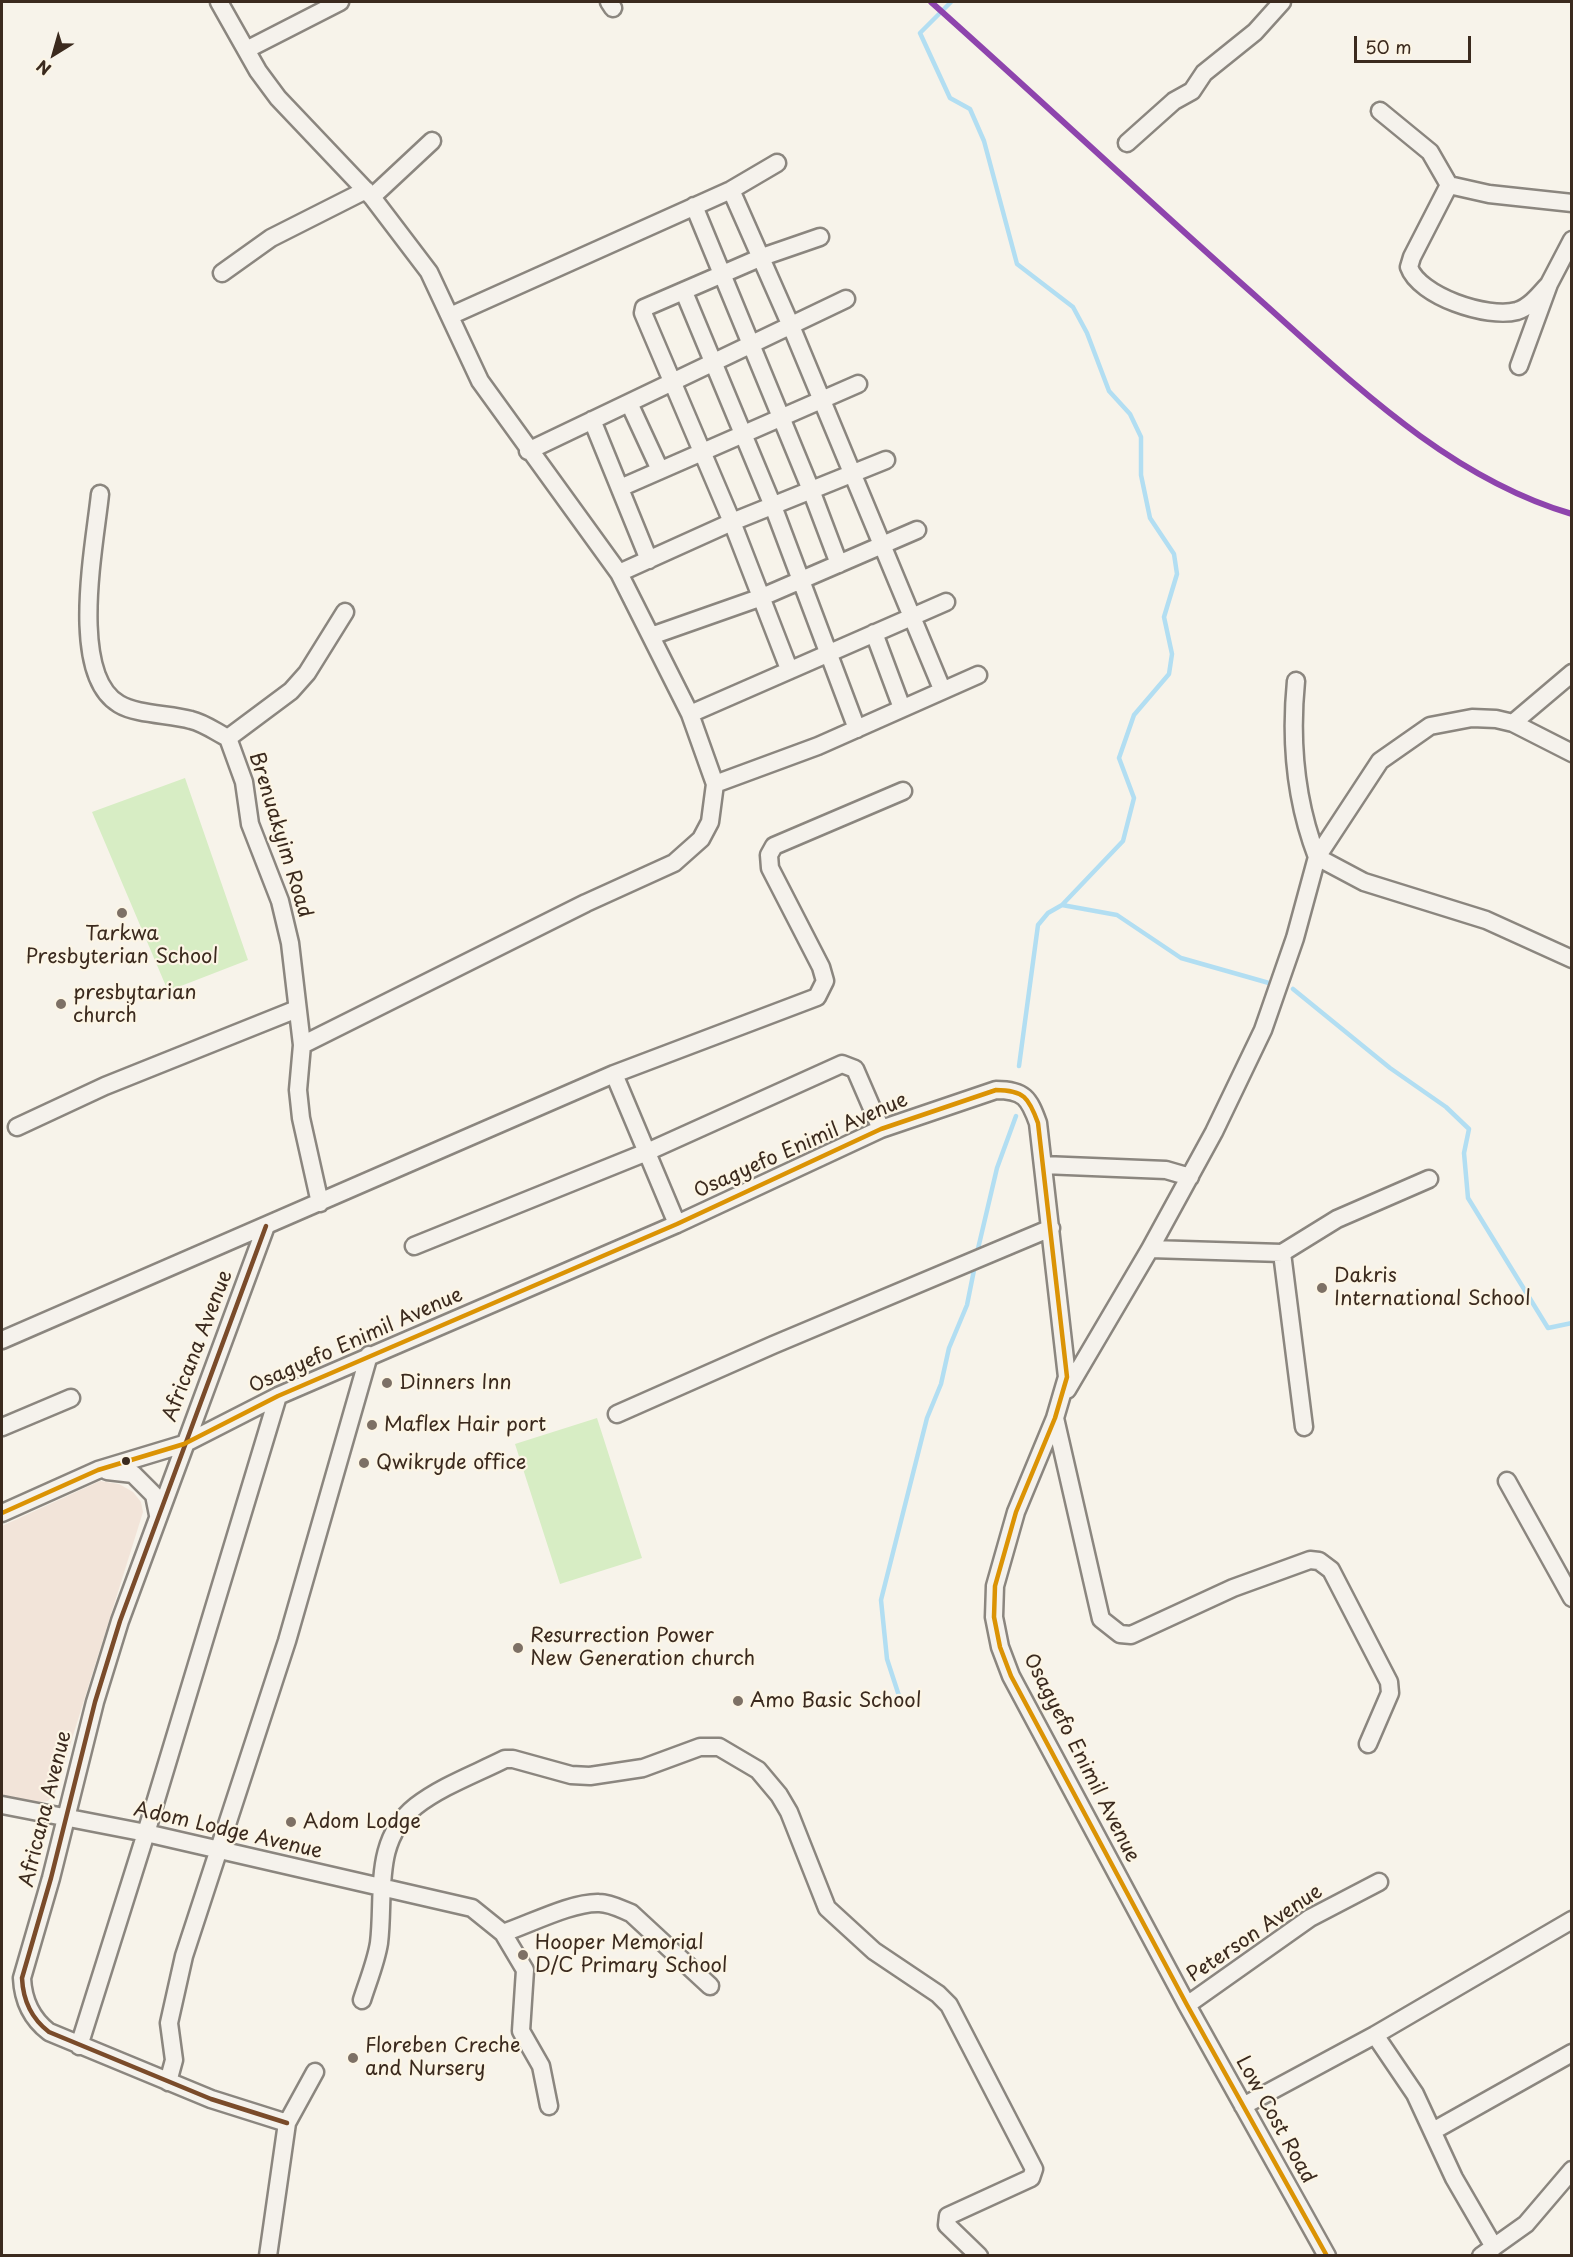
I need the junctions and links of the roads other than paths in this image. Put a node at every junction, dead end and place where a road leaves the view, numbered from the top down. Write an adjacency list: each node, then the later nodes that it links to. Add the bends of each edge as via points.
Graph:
1 (219, 2): 4 (street)
2 (340, 2): 4 (street)
3 (1282, 2): 7 (street, via 1255,32 1204,73 1192,91 1174,101)
4 (248, 49): 11 (street, via 278,98)
5 (1380, 111): 9 (street, via 1430,152)
6 (432, 141): 11 (street)
7 (1127, 143)
8 (777, 163): 10 (street)
9 (1449, 185): 12 (street, via 1489,194); 19 (street, via 1412,257 1409,267 1416,281 1437,295 1489,312 1508,312 1528,305)
10 (731, 190): 13 (street); 16 (street)
11 (369, 193): 17 (street, via 271,238); 22 (street, via 429,272)
12 (1572, 203)
13 (694, 206): 18 (street); 22 (street)
14 (820, 237): 16 (street)
15 (1572, 240): 19 (street)
16 (762, 257): 18 (street); 23 (street)
17 (222, 273)
18 (723, 274): 20 (street); 24 (street)
19 (1549, 284): 26 (street)
20 (684, 292): 25 (street); 27 (street, via 644,308 643,313)
21 (846, 299): 23 (street)
22 (450, 316): 34 (street, via 480,381)
23 (791, 326): 24 (street); 29 (street)
24 (752, 344): 25 (street); 31 (street)
25 (712, 363): 27 (street); 33 (street)
26 (1519, 366)
27 (671, 383): 30 (street); 35 (street)
28 (858, 384): 29 (street)
29 (821, 400): 31 (street); 38 (street)
30 (629, 403): 32 (street); 37 (street)
31 (782, 417): 33 (street); 40 (street)
32 (592, 420): 34 (street); 39 (street)
33 (741, 434): 35 (street); 42 (street)
34 (528, 451): 48 (street)
35 (701, 452): 37 (street); 43 (street)
36 (886, 460): 38 (street)
37 (660, 470): 39 (street)
38 (851, 474): 40 (street); 45 (street)
39 (620, 488): 46 (street)
40 (812, 490): 42 (street); 47 (street)
41 (100, 494): 66 (street, Brenuakyim Road, via 87,621 91,654 99,677 109,696 120,705 193,720)
42 (773, 506): 43 (street); 49 (street)
43 (732, 522): 46 (street); 50 (street)
44 (917, 530): 45 (street)
45 (881, 545): 47 (street); 53 (street)
46 (649, 560): 48 (street)
47 (839, 564): 49 (street)
48 (619, 573): 55 (street)
49 (801, 580): 50 (street); 56 (street)
50 (762, 597): 55 (street); 57 (street)
51 (946, 602): 53 (street)
52 (345, 612): 66 (street, via 307,673 291,691)
53 (911, 616): 54 (street); 61 (street)
54 (874, 633): 56 (street); 62 (street)
55 (651, 636): 63 (street)
56 (828, 653): 57 (street); 65 (street)
57 (789, 669): 63 (street)
58 (1572, 673): 64 (street)
59 (978, 675): 61 (street)
60 (1296, 681): 70 (street, via 1296,784 1300,810)
61 (942, 689): 62 (street)
62 (902, 708): 65 (street)
63 (690, 714): 68 (street)
64 (1513, 723): 67 (street); 70 (street, via 1472,718 1430,726 1410,738 1380,761)
65 (857, 729): 68 (street)
66 (228, 738): 72 (street, Brenuakyim Road, via 244,782 250,824 288,934)
67 (1572, 753)
68 (715, 784): 73 (street, via 710,822 701,839 674,863)
69 (903, 791): 74 (street, via 774,846 769,855 770,868 821,967 825,981 817,997)
70 (1317, 858): 71 (street, via 1365,882 1486,920); 79 (street, via 1263,1030)
71 (1572, 960)
72 (297, 1009): 73 (street, Brenuakyim Road); 75 (street, via 105,1086)
73 (302, 1045): 81 (street, Brenuakyim Road, via 298,1090 301,1118)
74 (614, 1074): 77 (street); 81 (street)
75 (17, 1127)
76 (881, 1129): 77 (street, via 855,1069 842,1064); 78 (street, Osagyefo Enimil Avenue, via 996,1090 1012,1090 1031,1104 1038,1123); 82 (street, Osagyefo Enimil Avenue)
77 (647, 1152): 82 (street); 85 (street)
78 (1043, 1165): 79 (street, via 1166,1170); 84 (street, Osagyefo Enimil Avenue)
79 (1190, 1177): 86 (street)
80 (1429, 1179): 87 (street, via 1317,1228)
81 (320, 1203): 83 (street)
82 (677, 1224): 89 (street, Osagyefo Enimil Avenue)
83 (266, 1226): 88 (street); 97 (street, Africana Avenue)
84 (1051, 1228): 92 (street, Osagyefo Enimil Avenue, via 1067,1359); 93 (street)
85 (414, 1246)
86 (1150, 1249): 87 (street); 92 (street)
87 (1282, 1253): 96 (street)
88 (2, 1340)
89 (369, 1355): 90 (street, Osagyefo Enimil Avenue); 107 (street, via 287,1641)
90 (278, 1396): 97 (street, Osagyefo Enimil Avenue); 106 (street)
91 (70, 1398): 95 (street)
92 (1061, 1401): 94 (street, Osagyefo Enimil Avenue)
93 (617, 1414)
94 (1055, 1418): 103 (street, via 1101,1619 1120,1634 1131,1635 1233,1588 1310,1560 1319,1561 1330,1570 1389,1682 1390,1693); 114 (street, Osagyefo Enimil Avenue, via 1016,1512 995,1586 994,1617 1000,1647 1011,1676)
95 (2, 1427)
96 (1304, 1427)
97 (184, 1444): 98 (street, Osagyefo Enimil Avenue); 101 (street, Africana Avenue)
98 (99, 1470): 100 (street, Osagyefo Enimil Avenue); 101 (street, via 133,1474 154,1495)
99 (1507, 1481): 102 (street)
100 (2, 1513)
101 (158, 1516): 105 (street, Africana Avenue, via 117,1631)
102 (1572, 1598)
103 (1368, 1744)
104 (2, 1805): 105 (street, Adom Lodge Avenue)
105 (65, 1815): 106 (street, Adom Lodge Avenue); 116 (street, Africana Avenue, via 22,1978 23,1992 40,2025)
106 (146, 1833): 107 (street, Adom Lodge Avenue); 116 (street)
107 (218, 1851): 109 (street, Adom Lodge Avenue); 119 (street, via 184,1956 169,2023 174,2060)
108 (1378, 1882): 114 (street, Peterson Avenue, via 1310,1918)
109 (382, 1889): 111 (street, Adom Lodge Avenue, via 472,1908); 113 (street, via 377,1951); 127 (street, via 383,1859 391,1835 415,1807 505,1759 590,1776 643,1768 710,1745 758,1770 789,1812 827,1908 874,1951 949,2005 1034,2169 1031,2178 948,2216 947,2225)
110 (1572, 1920): 115 (street)
111 (503, 1933): 112 (street, via 581,1906 616,1906 631,1913); 120 (street, via 525,1970 521,2031 541,2066)
112 (710, 1986)
113 (362, 2000)
114 (1187, 2005): 121 (street, Low Cost Road)
115 (1375, 2035): 121 (street); 123 (street, via 1412,2088)
116 (79, 2046): 119 (street, Africana Avenue)
117 (1572, 2053): 123 (street)
118 (315, 2072): 122 (street)
119 (168, 2082): 122 (street, Africana Avenue)
120 (549, 2106)
121 (1243, 2106): 128 (street, Low Cost Road)
122 (287, 2123): 126 (street)
123 (1433, 2131): 125 (street)
124 (1572, 2170): 125 (street, via 1526,2224)
125 (1487, 2251)
126 (268, 2256)
127 (979, 2256)
128 (1327, 2256)

